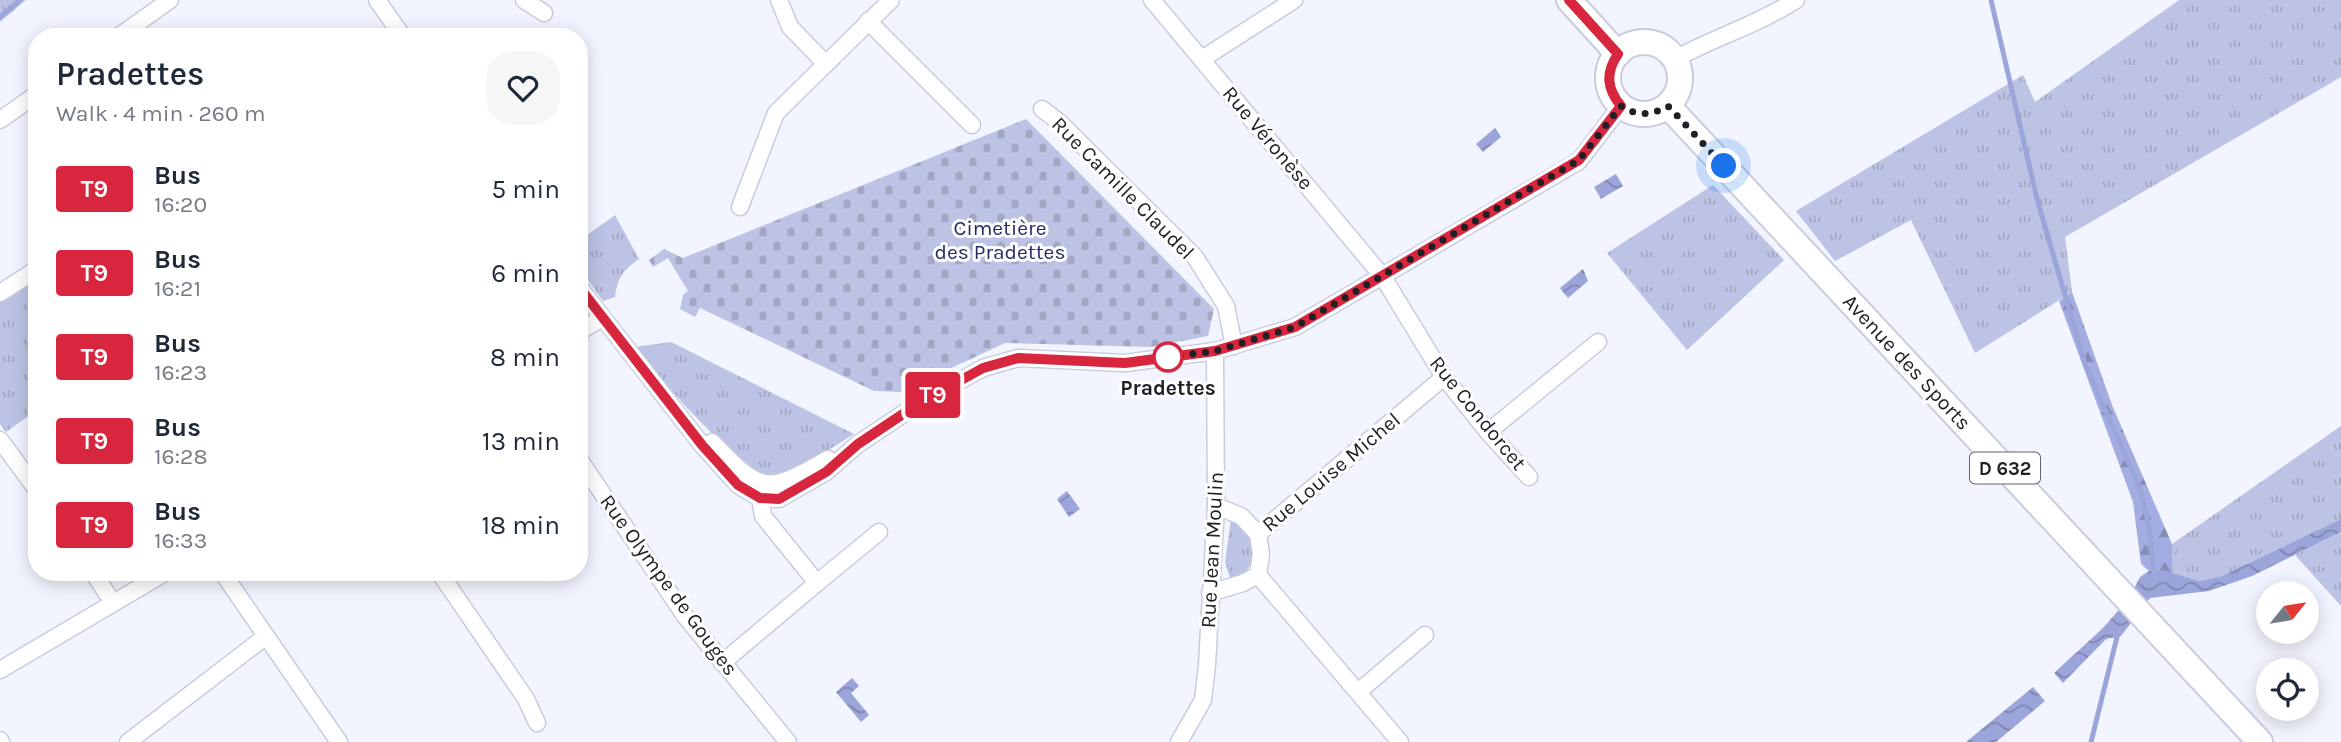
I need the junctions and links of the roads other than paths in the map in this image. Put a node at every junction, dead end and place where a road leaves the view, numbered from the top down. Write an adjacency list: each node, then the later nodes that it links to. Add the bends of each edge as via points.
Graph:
1 (170, 0): 12 (street)
2 (377, 0): 13 (street)
3 (524, 0): 10 (street)
4 (779, 0): 17 (street, via 790,27)
5 (891, 0): 11 (street)
6 (1152, 0): 15 (street, Rue Véronèse)
7 (1294, 0): 15 (street)
8 (1569, 0): 14 (main road)
9 (1796, 0): 16 (street)
10 (544, 13)
11 (869, 21): 17 (street); 23 (street)
12 (131, 28)
13 (396, 28)
14 (1618, 54): 16 (main road, via 1647,42); 19 (main road, via 1609,84)
15 (1202, 59): 26 (street, Rue Véronèse)
16 (1675, 59): 20 (main road, via 1680,79)
17 (825, 64): 24 (street, via 776,113)
18 (28, 100): 22 (street)
19 (1621, 106): 20 (main road, via 1639,114); 26 (street, via 1579,160)
20 (1668, 106): 64 (main road, Avenue des Sports / D 632)
21 (1042, 109): 32 (street, Rue Camille Claudel, via 1195,257 1226,306)
22 (0, 120)
23 (972, 125)
24 (740, 207)
25 (28, 275): 27 (street)
26 (1383, 276): 32 (street, via 1295,327); 34 (street, Rue Condorcet)
27 (0, 293)
28 (588, 299): 29 (street)
29 (602, 318): 30 (street); 41 (street, via 679,413)
30 (588, 327)
31 (1598, 342): 35 (street)
32 (1234, 346): 33 (street)
33 (1215, 351): 41 (street, via 1125,363 1018,358 983,368 858,444); 42 (street, Rue Jean Moulin)
34 (1444, 377): 35 (street, Rue Condorcet); 44 (street, Rue Louise Michel)
35 (1488, 432): 39 (street, Rue Condorcet)
36 (0, 440): 37 (street)
37 (6, 460): 40 (street)
38 (588, 472): 55 (street, Rue Olympe de Gouges)
39 (1529, 477)
40 (28, 481)
41 (762, 491): 50 (street, via 763,516)
42 (1216, 506): 44 (street, Rue Louise Michel, via 1241,516); 51 (street, Rue Jean Moulin)
43 (879, 532): 50 (street)
44 (1258, 534): 45 (street)
45 (1258, 575): 51 (street); 57 (street)
46 (99, 581): 52 (street)
47 (151, 581): 52 (street)
48 (228, 581): 54 (street)
49 (445, 581): 58 (street, via 526,699)
50 (817, 583): 55 (street)
51 (1210, 593): 62 (street, Rue Jean Moulin, via 1203,700)
52 (113, 603): 56 (street)
53 (1425, 635): 57 (street)
54 (265, 637): 59 (street); 60 (street)
55 (722, 663): 61 (street, Rue Olympe de Gouges)
56 (0, 670)
57 (1358, 692): 63 (street)
58 (537, 723)
59 (128, 742)
60 (339, 742)
61 (788, 742)
62 (1179, 742)
63 (1400, 742)
64 (2260, 742)

